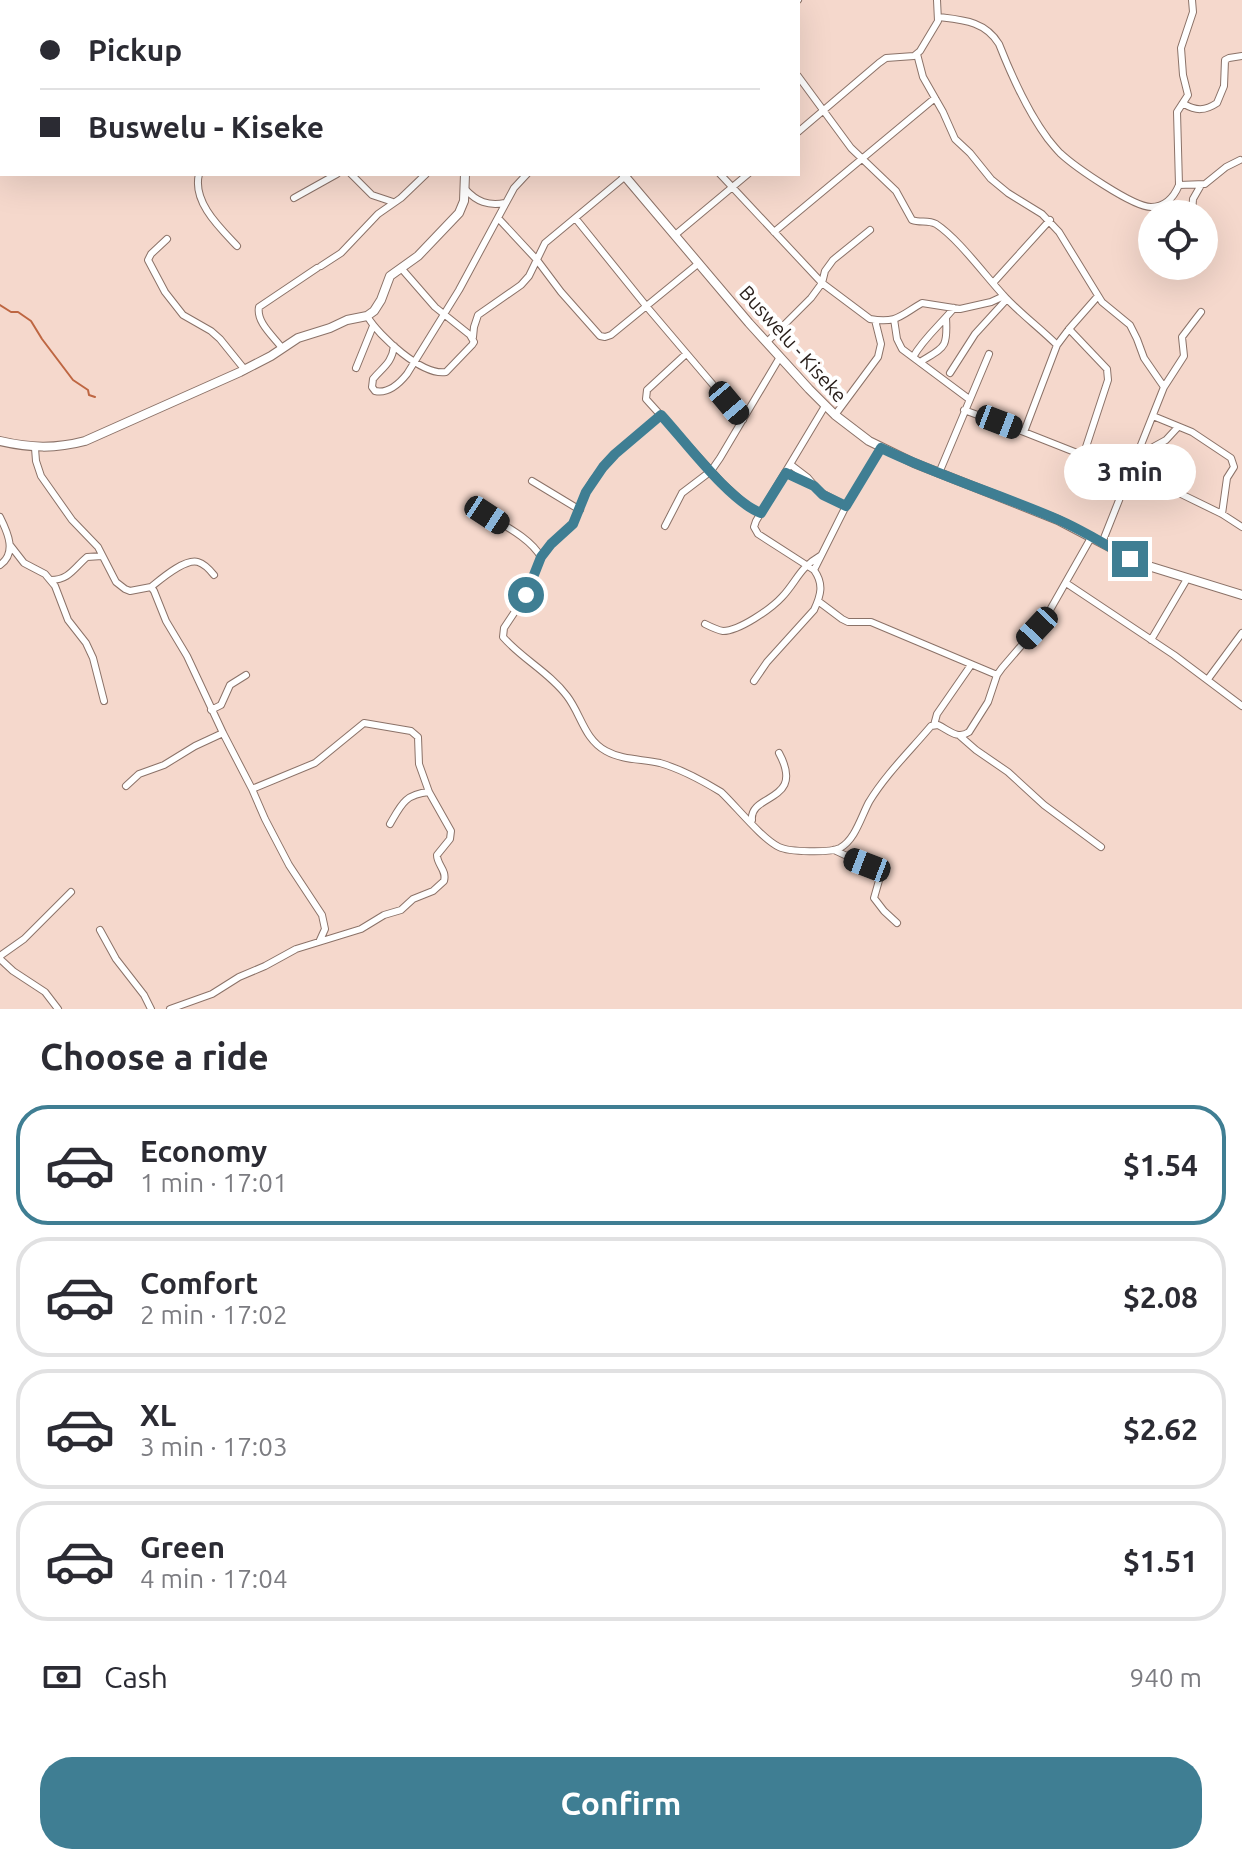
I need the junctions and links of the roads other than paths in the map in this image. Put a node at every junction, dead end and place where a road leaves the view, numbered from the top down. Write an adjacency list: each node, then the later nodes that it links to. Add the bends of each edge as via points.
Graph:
1 (937, 0): 3 (street)
2 (1192, 0): 8 (street, via 1181,48 1188,92)
3 (938, 17): 4 (street); 23 (street, via 962,20 991,33 1037,123 1077,166 1149,207 1169,201)
4 (917, 54): 7 (street); 9 (street, via 886,58)
5 (1242, 56): 8 (street, via 1225,60 1217,103 1195,110)
6 (800, 79): 9 (street)
7 (935, 98): 11 (street); 33 (street, via 955,139 991,179)
8 (1184, 104): 23 (street, via 1177,112)
9 (823, 111): 10 (street); 11 (street)
10 (800, 130)
11 (861, 159): 35 (street); 43 (street, via 896,191 912,220 937,225)
12 (1240, 160): 24 (street)
13 (199, 176): 38 (street, via 205,205)
14 (333, 176): 27 (street)
15 (353, 176): 29 (street, via 372,195)
16 (424, 176): 29 (street)
17 (465, 176): 26 (main road)
18 (525, 176): 30 (street)
19 (624, 176): 32 (street)
20 (626, 176): 36 (main road, Buswelu - Kiseke)
21 (722, 176): 25 (street)
22 (746, 176): 25 (street)
23 (1179, 185): 24 (street)
24 (1201, 185): 28 (street)
25 (732, 187): 35 (street); 36 (street)
26 (465, 189): 30 (street, via 481,202); 41 (main road, via 463,207 454,220)
27 (294, 198)
28 (1193, 200)
29 (394, 203): 60 (street, via 341,253 259,307 259,319)
30 (505, 203): 31 (street)
31 (498, 218): 39 (street); 49 (street)
32 (576, 219): 39 (street, via 545,243); 46 (street)
33 (1050, 220): 43 (street); 44 (street)
34 (870, 230): 42 (street, via 828,266)
35 (774, 232): 42 (street)
36 (675, 235): 40 (main road, Buswelu - Kiseke)
37 (167, 239): 68 (street, via 148,260 156,278 183,315 220,339)
38 (237, 246)
39 (537, 260): 46 (street, via 600,336 611,335); 56 (street, via 521,285 478,315)
40 (699, 263): 46 (street); 57 (main road, Buswelu - Kiseke)
41 (401, 268): 49 (street); 50 (main road, via 390,276 381,300)
42 (822, 283): 53 (street); 57 (street)
43 (993, 283): 45 (street)
44 (1098, 296): 55 (street); 70 (street, via 1130,325)
45 (1006, 298): 47 (street); 58 (street); 69 (street)
46 (647, 307): 61 (street)
47 (954, 308): 51 (street); 52 (street, via 922,303)
48 (1201, 312): 70 (street, via 1183,334 1184,356)
49 (445, 314): 56 (street); 65 (street)
50 (367, 316): 54 (street); 60 (main road)
51 (946, 318): 64 (street); 66 (street, via 946,344)
52 (894, 319): 53 (street); 64 (street, via 899,344)
53 (875, 320): 75 (street, via 881,344 878,357)
54 (373, 326): 59 (street); 67 (street)
55 (1069, 329): 58 (street); 83 (street, via 1109,374)
56 (473, 338): 65 (street, via 446,372 433,372)
57 (767, 342): 63 (main road, Buswelu - Kiseke)
58 (1057, 345): 79 (street)
59 (394, 346): 65 (street); 65 (street, via 388,365 373,379 375,391 398,384)
60 (282, 348): 68 (main road)
61 (686, 354): 74 (street, via 647,390 646,399); 77 (street)
62 (989, 354): 71 (street)
63 (780, 357): 72 (main road, Buswelu - Kiseke); 77 (street)
64 (913, 357): 66 (street)
65 (415, 361)
66 (920, 362): 71 (street)
67 (356, 368)
68 (245, 370): 81 (main road, via 104,434 64,447)
69 (950, 373)
70 (1164, 387): 76 (street)
71 (969, 399): 73 (street)
72 (825, 406): 75 (main road, Buswelu - Kiseke); 85 (street)
73 (964, 410): 79 (street); 88 (street)
74 (661, 415): 86 (street); 93 (street, via 603,467)
75 (835, 415): 82 (main road, Buswelu - Kiseke)
76 (1153, 416): 78 (street); 84 (street)
77 (743, 420): 86 (street)
78 (1178, 427): 84 (street); 95 (street, via 1233,461)
79 (1024, 432): 83 (street)
80 (0, 441): 81 (main road)
81 (35, 448): 103 (street, via 41,476)
82 (881, 448): 88 (main road, Buswelu - Kiseke); 92 (street)
83 (1083, 456): 89 (street)
84 (1137, 456): 89 (street)
85 (791, 465): 87 (street); 91 (street)
86 (711, 471): 94 (street); 98 (street, via 682,493)
87 (786, 473): 91 (street); 94 (street)
88 (939, 473): 100 (main road, Buswelu - Kiseke)
89 (1130, 475): 95 (street); 101 (street)
90 (532, 481): 93 (street)
91 (814, 486): 92 (street)
92 (846, 506): 104 (street)
93 (580, 510): 105 (street)
94 (761, 513): 107 (street, via 754,527 758,534)
95 (1222, 514): 99 (street)
96 (487, 515): 105 (street, via 526,540)
97 (0, 517): 102 (street)
98 (665, 526)
99 (1242, 527)
100 (1092, 536): 101 (main road, Buswelu - Kiseke); 112 (street)
101 (1102, 543): 110 (main road, Buswelu - Kiseke)
102 (10, 545): 106 (street, via 9,556); 111 (street, via 24,563)
103 (102, 556): 111 (street, via 87,557 70,575); 113 (street, via 125,589)
104 (820, 556): 107 (street); 108 (street)
105 (541, 557): 135 (street, via 526,595 504,628 505,640 554,681 604,750 658,763 701,781 721,792)
106 (0, 565)
107 (807, 565): 108 (street); 116 (street, via 765,612 724,631)
108 (814, 570): 115 (street, via 821,587)
109 (214, 575): 113 (street, via 193,561)
110 (1187, 579): 114 (main road, Buswelu - Kiseke); 118 (street)
111 (51, 580): 124 (street, via 93,658)
112 (1066, 583): 118 (street); 121 (street, via 1046,617)
113 (151, 587): 126 (street)
114 (1242, 595)
115 (818, 601): 119 (street, via 848,622 871,622); 123 (street)
116 (705, 624)
117 (1242, 633): 122 (street)
118 (1151, 640): 122 (street)
119 (971, 665): 121 (street); 127 (street)
120 (246, 675): 126 (street, via 232,683 223,703)
121 (997, 675): 129 (street, via 972,729)
122 (1208, 679): 125 (street)
123 (754, 681)
124 (104, 701)
125 (1242, 706)
126 (211, 710): 128 (street)
127 (934, 725): 129 (street); 137 (street, via 875,793 848,841)
128 (223, 733): 131 (street, via 139,774); 132 (street)
129 (960, 736): 136 (street)
130 (779, 753): 135 (street, via 786,782 754,809)
131 (126, 786)
132 (252, 789): 133 (street, via 315,763 366,723 416,734); 141 (street, via 284,855 322,915 325,929)
133 (429, 792): 134 (street, via 405,800); 141 (street, via 451,831 437,855 444,881 401,910)
134 (390, 824)
135 (753, 824): 137 (street, via 781,848)
136 (1101, 847)
137 (834, 850): 139 (street, via 879,871 874,898)
138 (71, 892): 142 (street)
139 (897, 923)
140 (100, 930): 144 (street)
141 (320, 941): 145 (street)
142 (0, 958): 143 (street, via 45,992)
143 (58, 1009)
144 (151, 1009)
145 (170, 1009)

